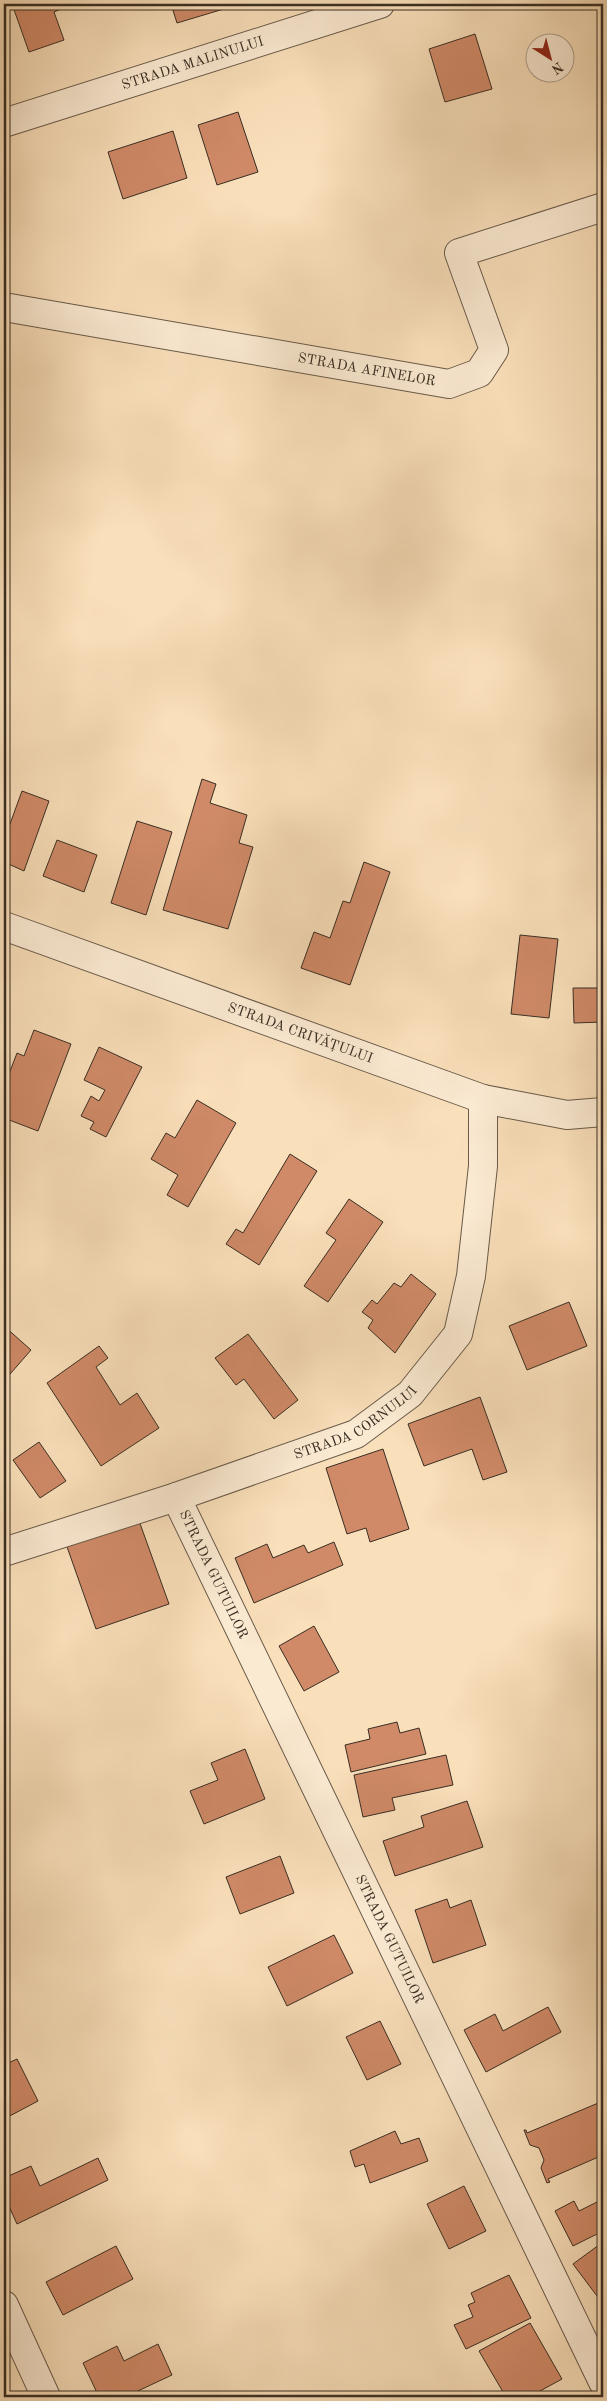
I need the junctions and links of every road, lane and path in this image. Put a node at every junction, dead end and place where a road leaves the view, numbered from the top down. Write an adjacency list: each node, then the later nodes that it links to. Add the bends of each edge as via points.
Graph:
1 (380, 4): 2 (street, STRADA MALINULUI)
2 (4, 124)
3 (603, 207): 4 (street, STRADA AFINELOR, via 459,253 494,350 479,372 448,384)
4 (4, 307)
5 (4, 926): 6 (street, STRADA CRIVĂȚULUI)
6 (483, 1099): 7 (street, STRADA CRIVĂȚULUI, via 567,1115); 8 (street, STRADA CORNULUI, via 483,1166 471,1276 458,1334 410,1394 356,1434)
7 (603, 1112)
8 (176, 1497): 9 (street, STRADA CORNULUI); 11 (street, STRADA GUTUILOR)
9 (4, 1552)
10 (4, 2305): 12 (street)
11 (603, 2382)
12 (46, 2397)

